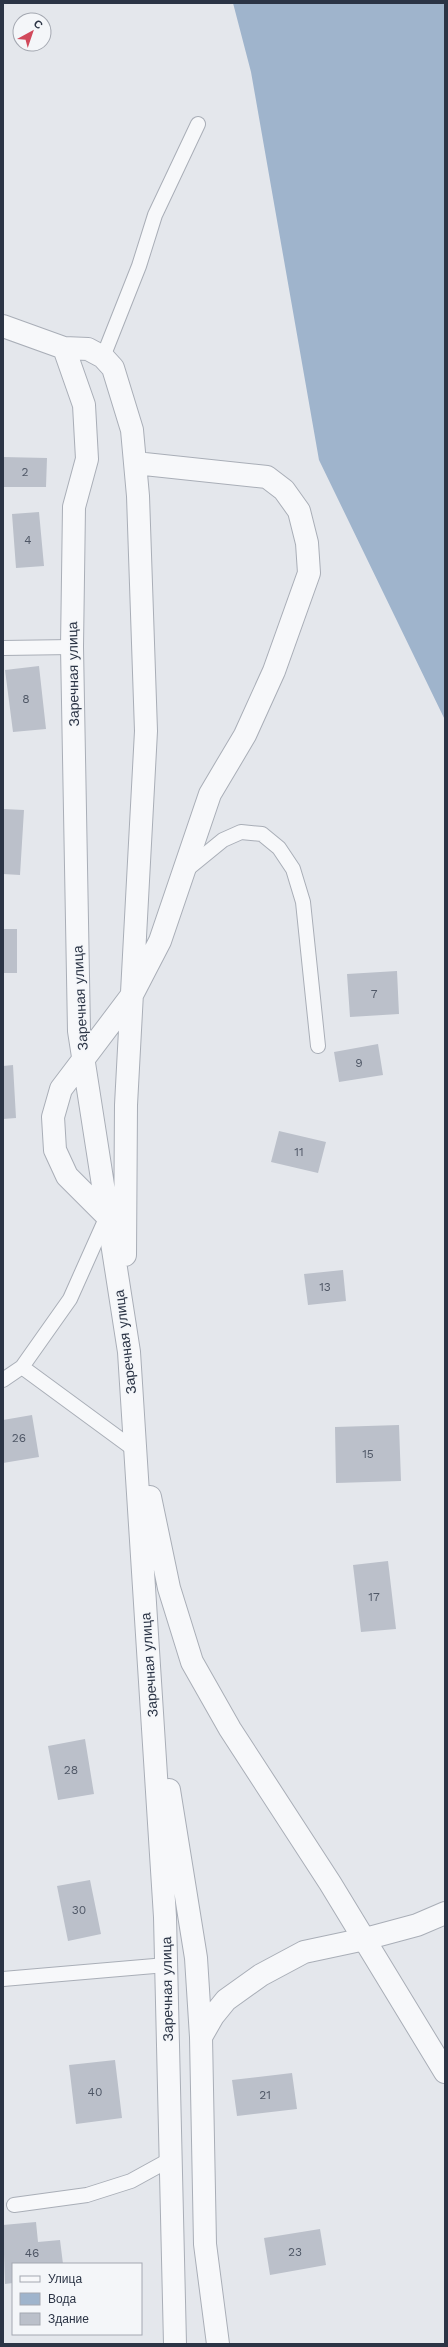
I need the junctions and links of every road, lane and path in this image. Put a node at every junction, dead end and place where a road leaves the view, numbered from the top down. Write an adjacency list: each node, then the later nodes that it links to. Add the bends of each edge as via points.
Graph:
1 (198, 124): 4 (lane, via 155,215 139,266)
2 (3, 326): 3 (street)
3 (64, 348): 4 (street, via 88,349); 6 (street, Заречная улица, via 84,405 87,459 74,507)
4 (103, 358): 5 (street, via 113,368 132,430)
5 (135, 463): 8 (street, via 267,477 284,490 299,512 307,543 309,573 274,671 245,735 210,794); 9 (street, via 146,731)
6 (72, 647): 7 (lane); 11 (street, Заречная улица, via 78,1031)
7 (3, 648)
8 (182, 873): 9 (street, via 160,942); 10 (lane, via 223,840 241,832 262,834 279,848 293,869 303,902)
9 (132, 995): 11 (street); 13 (street, via 126,1105)
10 (318, 1046)
11 (83, 1060): 12 (street, Заречная улица); 12 (street, via 61,1089 52,1117 55,1150 67,1176)
12 (107, 1215): 13 (street); 14 (street, Заречная улица); 15 (lane, via 70,1299)
13 (124, 1233): 14 (street)
14 (129, 1352): 17 (street, Заречная улица); 20 (street, via 150,1500 169,1588 192,1662 230,1729)
15 (22, 1367): 16 (lane); 17 (lane)
16 (3, 1380)
17 (135, 1450): 18 (street, Заречная улица)
18 (152, 1710): 21 (street, Заречная улица, via 166,1917); 23 (street, via 175,1820 196,1958)
19 (445, 1912): 20 (street, via 416,1924)
20 (365, 1939): 23 (street, via 304,1952 261,1975 226,2000); 24 (street)
21 (166, 1965): 22 (lane); 25 (street, Заречная улица)
22 (3, 1978)
23 (201, 2037): 28 (street, via 205,2244)
24 (445, 2072)
25 (171, 2159): 26 (lane, via 131,2181 87,2195); 27 (street, Заречная улица)
26 (14, 2206)
27 (175, 2344)
28 (218, 2344)

